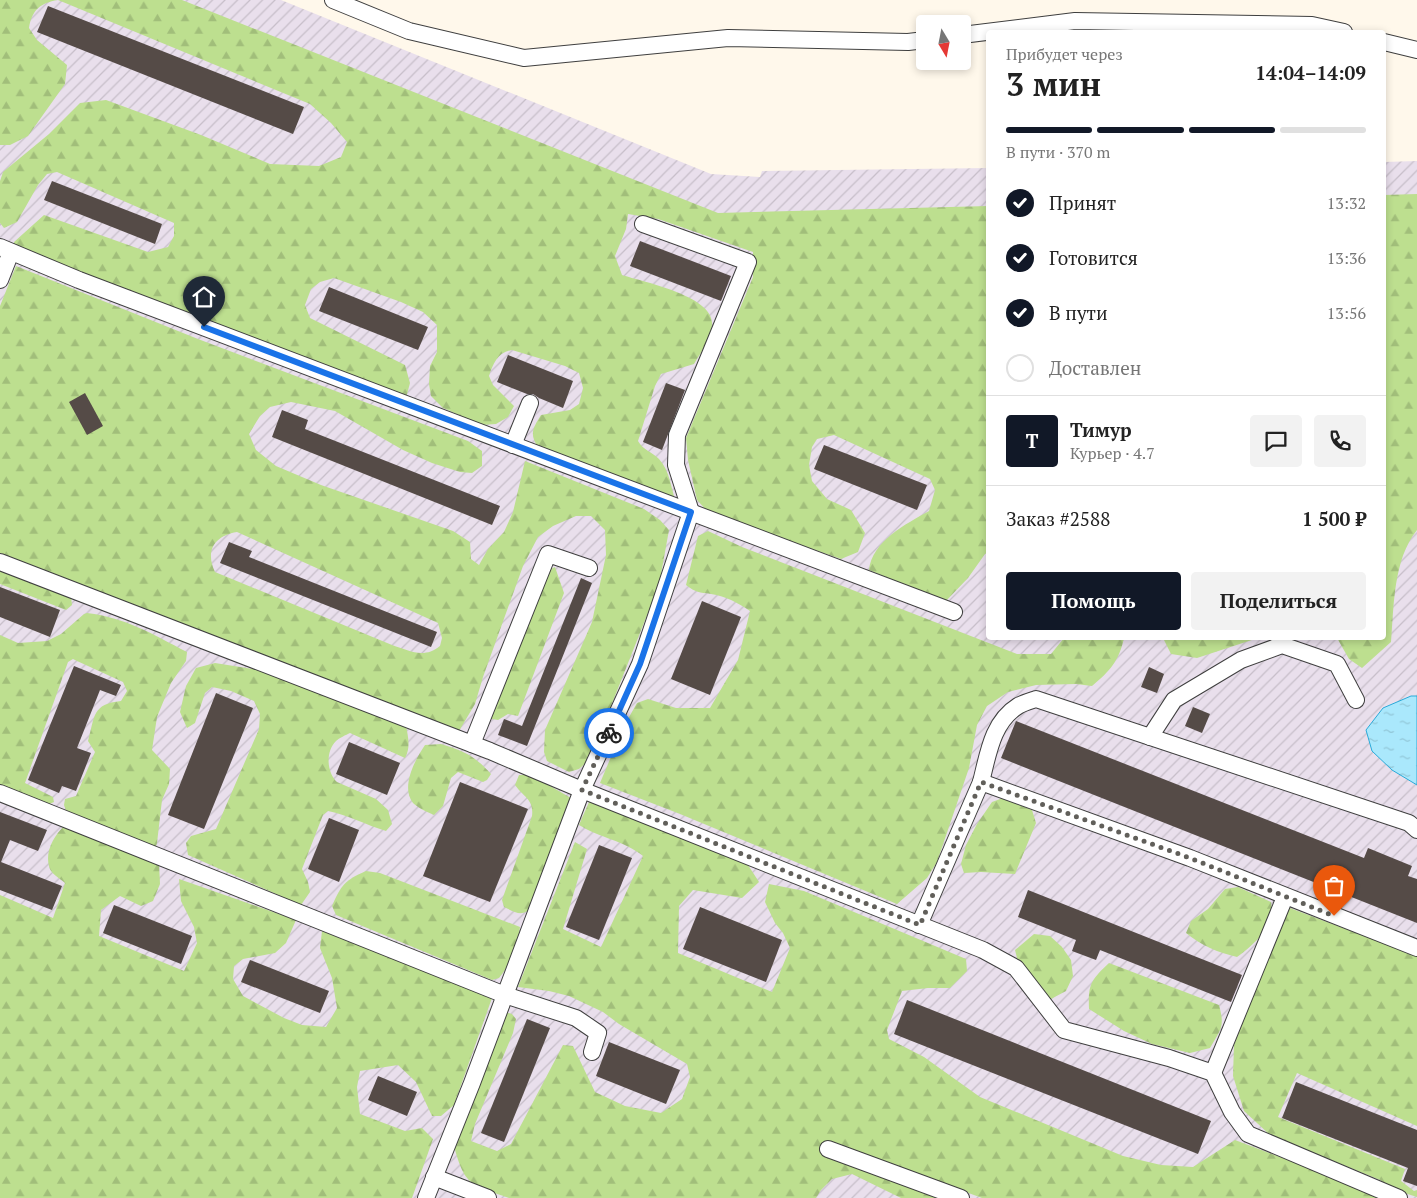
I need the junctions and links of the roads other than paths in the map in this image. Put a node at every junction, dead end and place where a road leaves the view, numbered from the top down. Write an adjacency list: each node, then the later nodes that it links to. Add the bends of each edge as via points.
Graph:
1 (333, 0): 6 (lane, via 409,31 524,58 728,38)
2 (1002, 30): 3 (lane, via 1075,21 1312,25)
3 (1335, 30)
4 (986, 32): 5 (lane)
5 (971, 34)
6 (916, 41)
7 (1386, 42): 8 (lane)
8 (1417, 50)
9 (643, 224): 14 (lane, via 748,262 677,435 676,464)
10 (6, 250): 11 (lane); 13 (lane)
11 (0, 280)
12 (530, 403): 13 (lane)
13 (513, 445): 14 (lane)
14 (691, 512): 17 (lane); 22 (lane, via 640,664)
15 (0, 562): 20 (lane)
16 (589, 568): 20 (lane, via 548,554)
17 (954, 612)
18 (1356, 700): 19 (lane, via 1337,664 1282,646 1241,660 1174,700)
19 (1150, 737): 21 (lane, via 1036,699 1018,706 994,734); 24 (lane, via 1409,824)
20 (472, 744): 22 (lane)
21 (981, 782): 25 (lane, via 1190,858); 26 (lane)
22 (582, 790): 26 (lane); 28 (lane)
23 (0, 793): 28 (lane)
24 (1417, 830)
25 (1285, 897): 27 (lane); 30 (lane)
26 (920, 925): 30 (lane, via 983,950 1016,968 1064,1030 1169,1058)
27 (1417, 948)
28 (505, 995): 29 (lane, via 576,1018 598,1033); 32 (lane)
29 (592, 1052)
30 (1213, 1074): 36 (lane, via 1232,1112 1248,1134)
31 (828, 1149): 35 (lane)
32 (434, 1176): 33 (lane); 34 (lane)
33 (426, 1198)
34 (488, 1198)
35 (961, 1198)
36 (1398, 1198)

